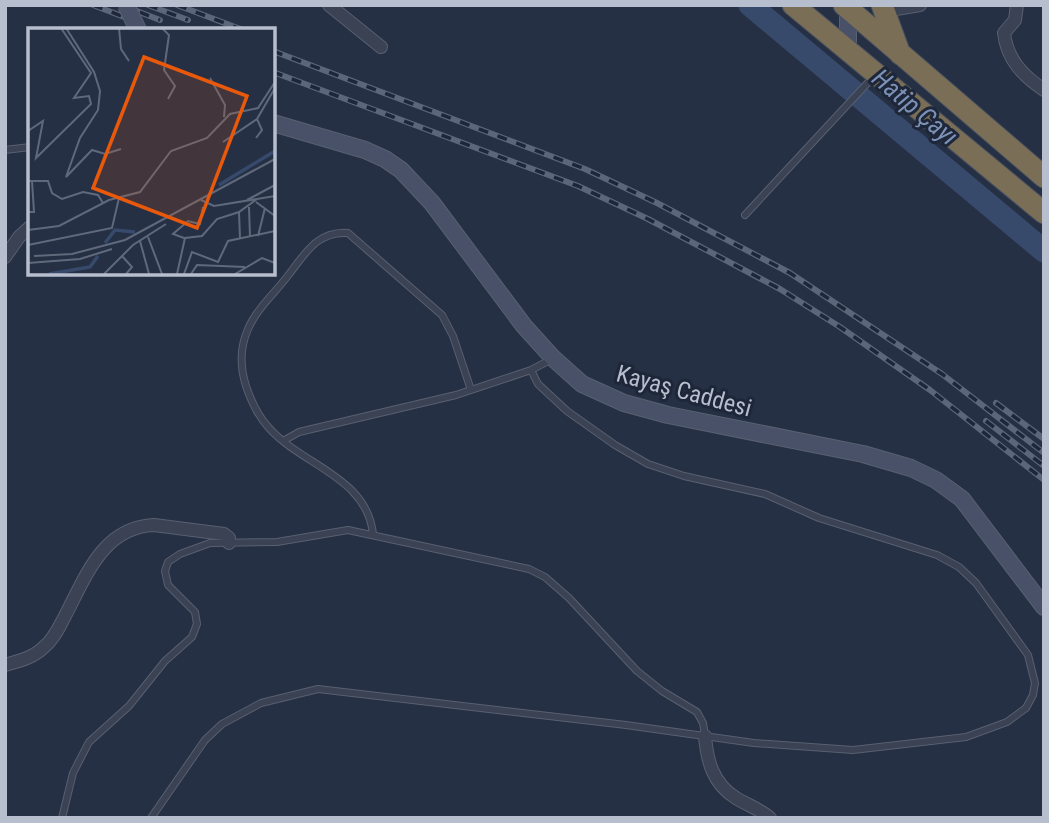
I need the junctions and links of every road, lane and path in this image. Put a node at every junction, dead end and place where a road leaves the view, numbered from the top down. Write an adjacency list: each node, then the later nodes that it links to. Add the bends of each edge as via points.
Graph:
1 (126, 5): 8 (street, bridge)
2 (330, 5): 9 (street)
3 (793, 5): 10 (highway)
4 (920, 5): 7 (street)
5 (1017, 5): 13 (street, via 1016,20 1004,33 1006,45 1025,77)
6 (846, 6): 10 (street); 11 (highway)
7 (883, 8): 11 (highway)
8 (137, 28)
9 (381, 47)
10 (848, 52): 12 (highway)
11 (901, 55): 17 (highway)
12 (870, 81): 18 (highway); 19 (lane)
13 (1044, 90)
14 (275, 124): 22 (street, Kayaş Caddesi, via 365,150 401,170)
15 (28, 147): 16 (lane)
16 (5, 150)
17 (1044, 177)
18 (1044, 213)
19 (745, 215)
20 (28, 229): 21 (street)
21 (5, 257)
22 (553, 358): 23 (lane); 28 (street, Kayaş Caddesi, via 582,384 624,403 863,454 936,480 962,499)
23 (531, 370): 24 (lane); 30 (lane, via 538,384 567,411 648,464 765,494 948,560 976,583 1028,655 1035,683 1030,701 1014,719 966,737 853,750)
24 (471, 390): 25 (lane, via 299,432); 25 (lane, via 442,315 348,233 330,234 311,245 253,320 244,341 242,368 251,400 264,422)
25 (283, 440): 26 (lane, via 354,491 372,517)
26 (373, 534): 27 (lane, via 342,530 277,542); 30 (lane, via 529,569 545,577 637,671 697,712)
27 (229, 542): 29 (street, via 224,534 154,525 123,532 99,555 45,647 32,657); 31 (lane, via 198,545 168,562 166,581 192,607 197,618 195,631 129,706 89,742 73,773)
28 (1044, 607)
29 (5, 665)
30 (705, 736): 32 (lane, via 318,689 261,703 222,724 205,740); 33 (street, via 710,767 721,785)
31 (62, 818)
32 (152, 818)
33 (770, 818)

